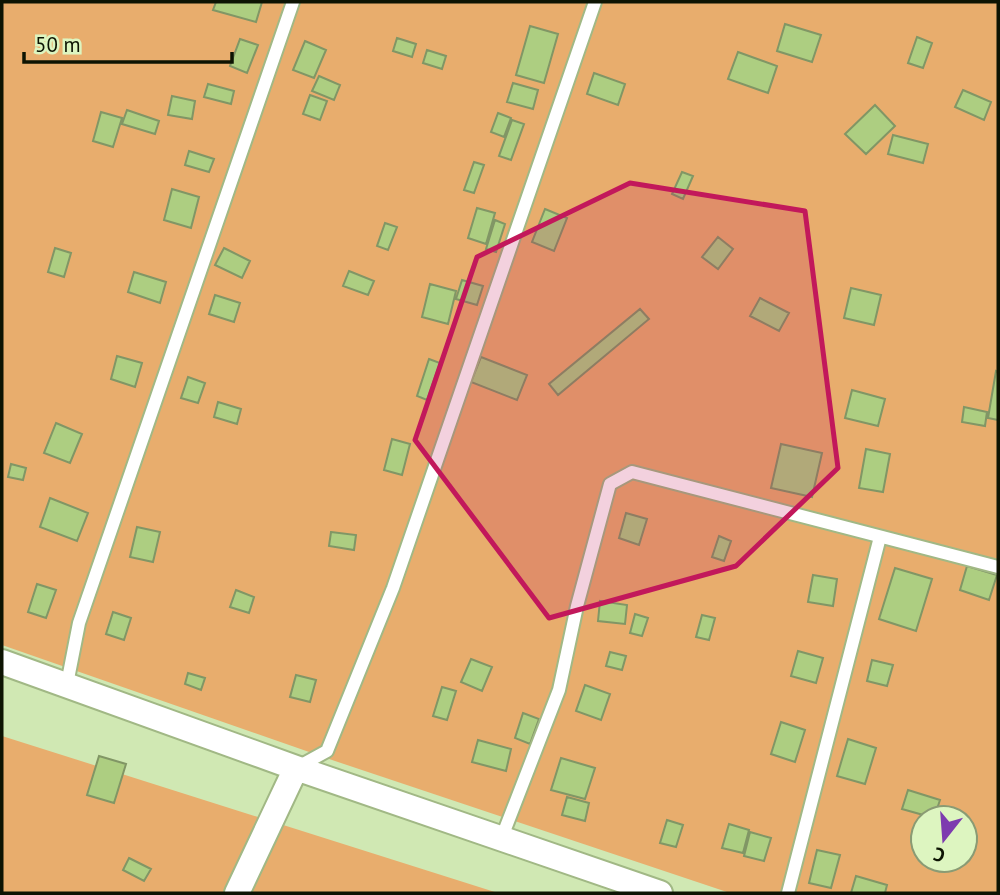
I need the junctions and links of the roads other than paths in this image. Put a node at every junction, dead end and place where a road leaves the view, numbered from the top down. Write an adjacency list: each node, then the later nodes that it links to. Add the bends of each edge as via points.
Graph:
1 (293, 2): 6 (lane, via 79,623)
2 (594, 2): 7 (lane, via 393,588 327,751)
3 (880, 537): 4 (lane); 8 (lane, via 632,472 610,484 559,690); 11 (lane)
4 (998, 566)
5 (2, 662): 6 (street)
6 (66, 684): 7 (street)
7 (296, 768): 8 (street); 9 (street)
8 (502, 837): 10 (street)
9 (237, 893)
10 (660, 893)
11 (788, 893)

